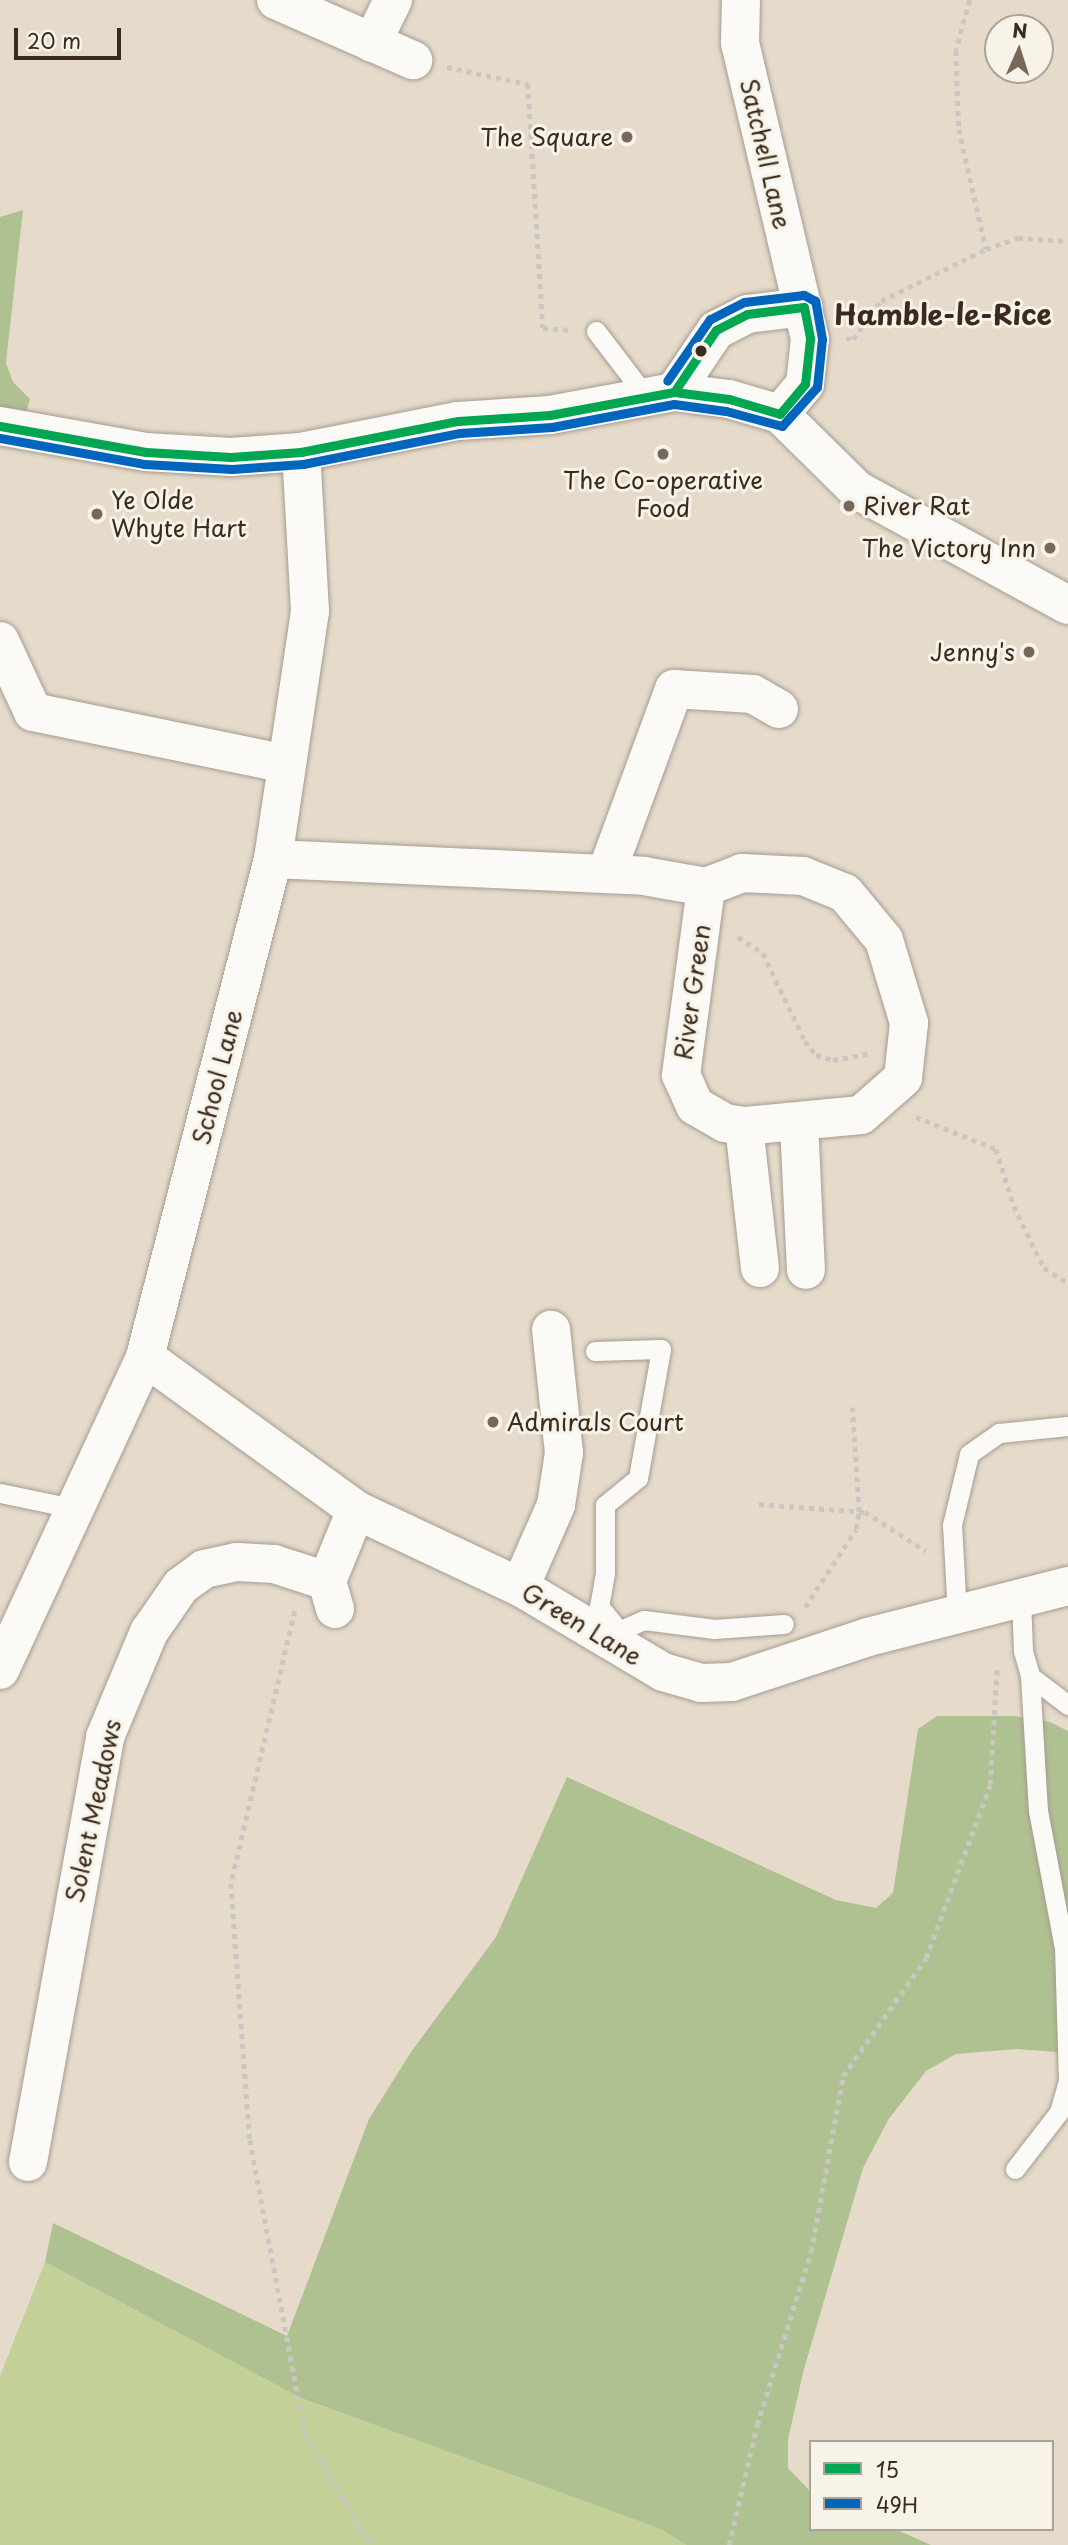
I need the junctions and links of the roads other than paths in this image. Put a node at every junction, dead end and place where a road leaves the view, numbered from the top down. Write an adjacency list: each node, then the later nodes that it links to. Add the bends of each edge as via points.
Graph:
1 (276, 0): 4 (street)
2 (393, 0): 4 (street)
3 (741, 0): 6 (street, Satchell Lane, via 740,43)
4 (372, 43): 5 (street)
5 (413, 60)
6 (807, 323): 8 (street, via 747,314 716,330); 9 (street, via 805,384)
7 (596, 331): 8 (lane)
8 (659, 393): 9 (street, via 729,399); 11 (street, via 550,415 458,421)
9 (780, 414): 12 (street, via 857,490)
10 (0, 426): 11 (street, via 146,452 231,457)
11 (301, 452): 15 (street, School Lane, via 310,611)
12 (1068, 605)
13 (0, 641): 15 (street, via 33,712)
14 (779, 709): 17 (street, via 753,694 674,689)
15 (287, 764): 16 (street, School Lane)
16 (273, 859): 17 (street, River Green); 25 (street, School Lane)
17 (606, 874): 18 (street, River Green, via 644,876)
18 (704, 904): 19 (street, River Green, via 742,873 803,876 845,894 884,940 909,1023 903,1078 861,1115); 20 (street, River Green, via 681,1075 695,1106 725,1123)
19 (799, 1123): 20 (street, River Green); 22 (street)
20 (744, 1126): 21 (street)
21 (760, 1268)
22 (806, 1270)
23 (551, 1330): 31 (street, via 564,1452 555,1505)
24 (595, 1351): 35 (lane, via 661,1349 638,1478 605,1505 605,1573 599,1606)
25 (145, 1357): 28 (street, School Lane); 29 (street, Green Lane)
26 (1068, 1426): 33 (lane, via 999,1433 969,1454 952,1525)
27 (0, 1493): 28 (lane)
28 (72, 1508): 36 (street, School Lane)
29 (356, 1510): 31 (street, Green Lane); 39 (street, Solent Meadows, via 322,1588 274,1564 237,1562 204,1569 181,1586 134,1663 105,1737)
30 (1068, 1586): 32 (street, Green Lane)
31 (520, 1587): 35 (street, Green Lane)
32 (1021, 1598): 33 (street, Green Lane); 37 (lane, via 1023,1651)
33 (957, 1614): 35 (street, Green Lane, via 868,1637 732,1682 701,1683 663,1672)
34 (784, 1624): 35 (lane, via 714,1629 644,1620)
35 (617, 1638)
36 (2, 1660)
37 (1030, 1676): 38 (lane); 40 (lane, via 1038,1811 1064,1948 1068,2081 1059,2112)
38 (1068, 1705)
39 (28, 2162)
40 (1015, 2169)

